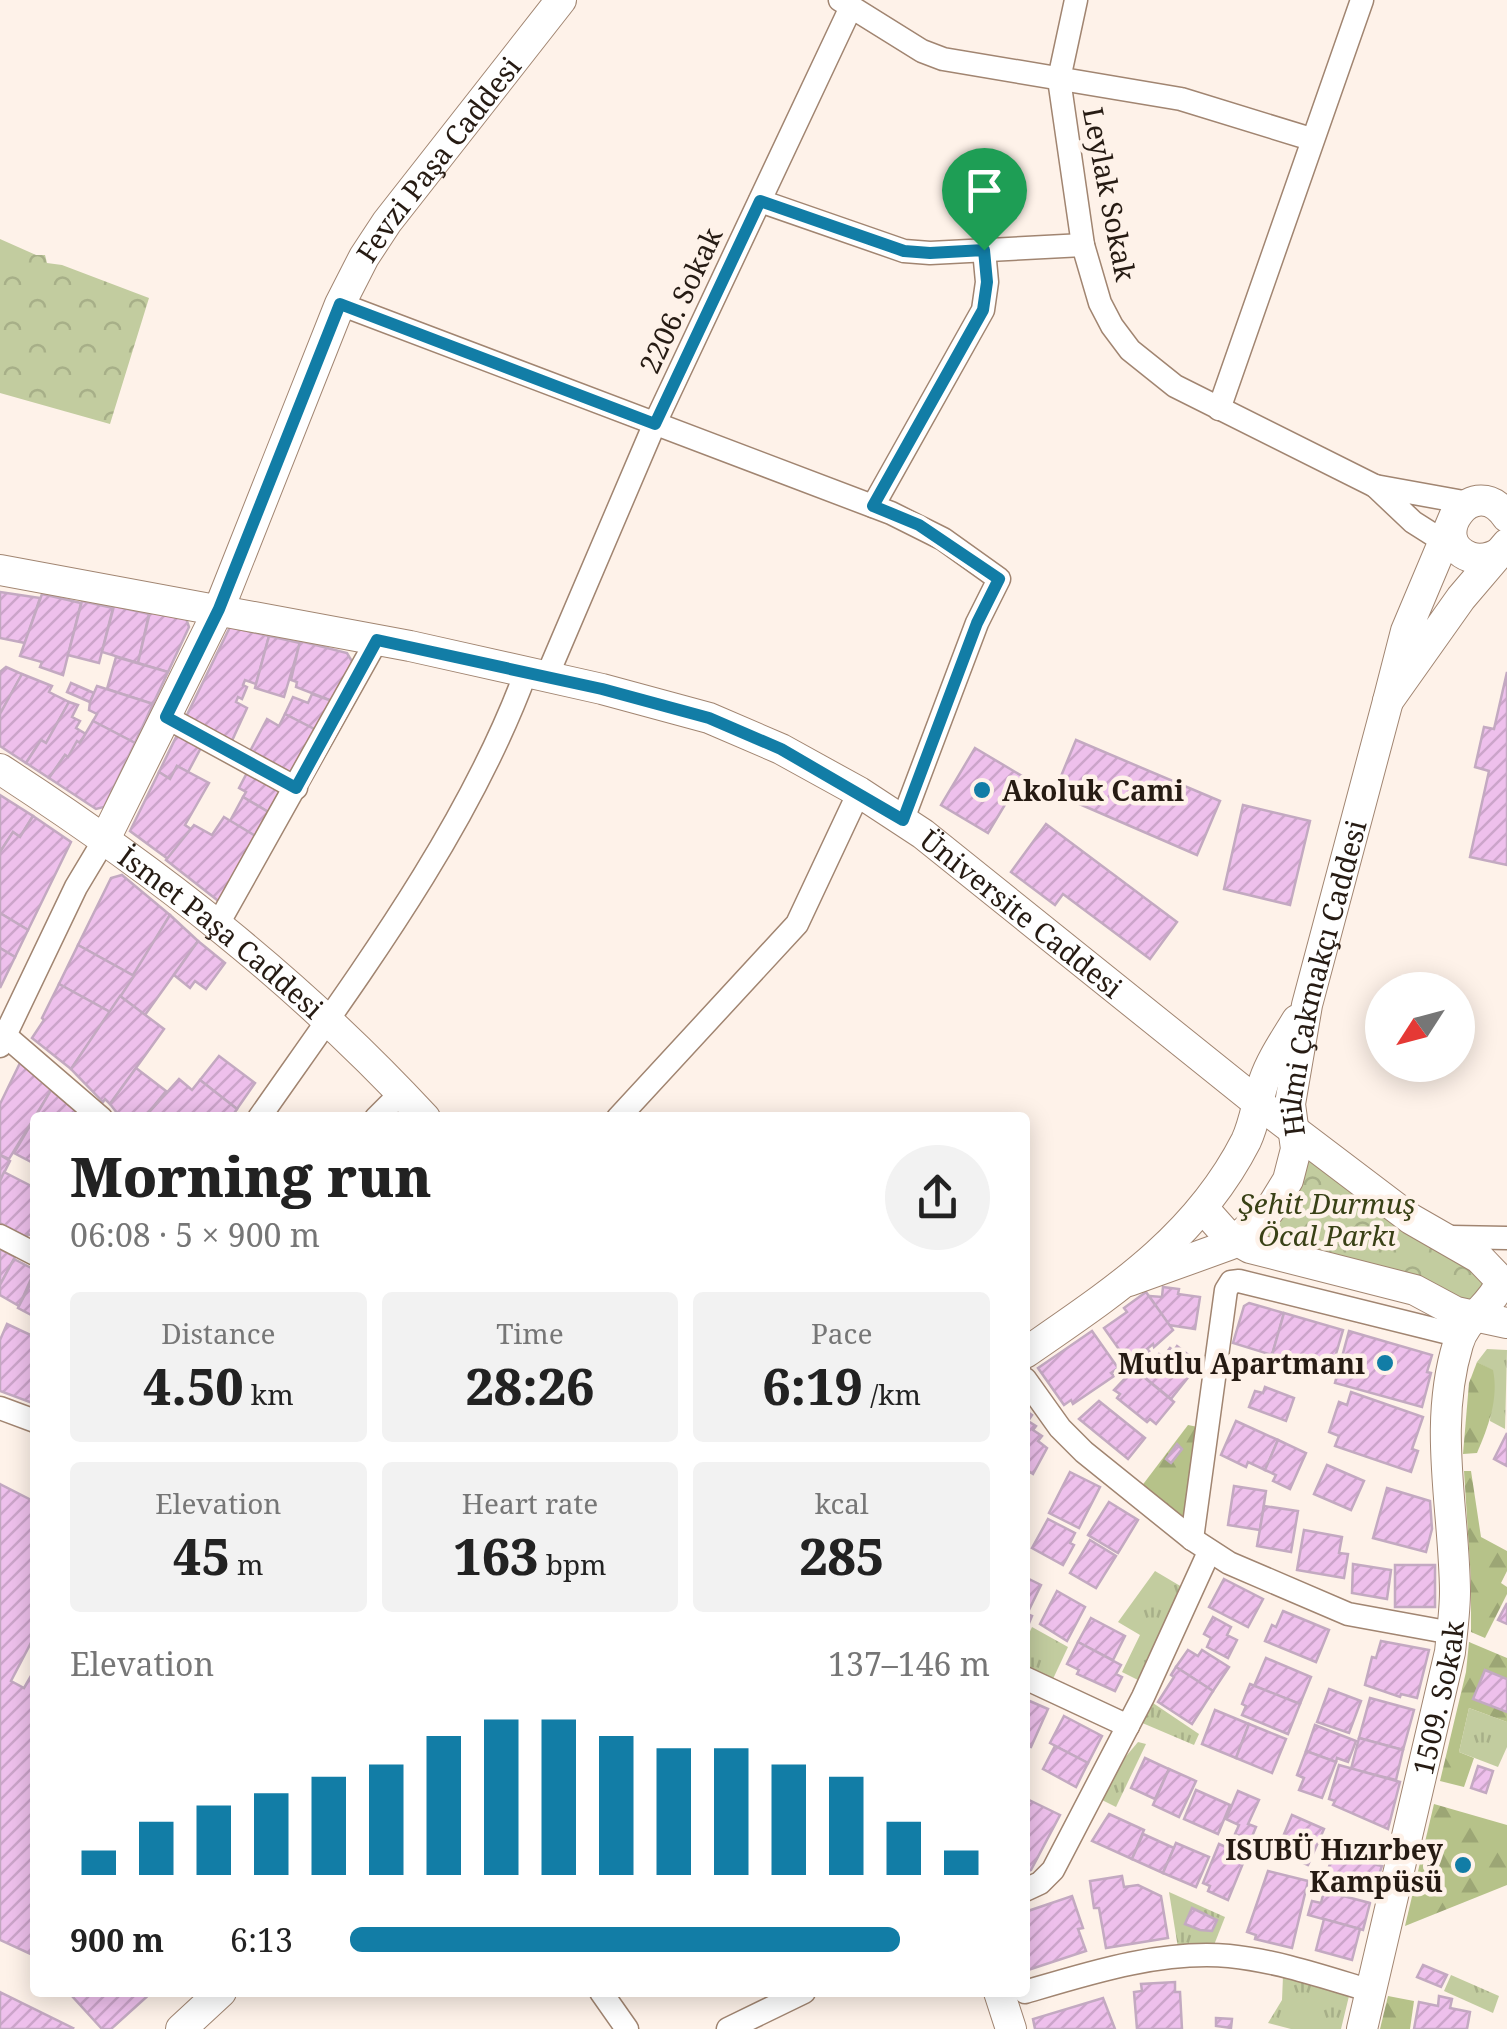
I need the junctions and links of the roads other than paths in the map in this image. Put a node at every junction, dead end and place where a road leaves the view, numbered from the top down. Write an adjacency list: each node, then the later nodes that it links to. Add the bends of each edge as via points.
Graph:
1 (560, 0): 10 (main road, Fevzi Paşa Caddesi, via 387,222)
2 (1076, 0): 5 (street, Leylak Sokak)
3 (1362, 0): 6 (street)
4 (846, 3): 5 (street, via 943,59); 7 (street, 2206. Sokak)
5 (1058, 79): 6 (street, via 1182,99); 8 (street, Leylak Sokak)
6 (1311, 139): 11 (street)
7 (760, 201): 9 (street, via 904,251); 12 (street, 2206. Sokak)
8 (1083, 245): 9 (street); 11 (street, Leylak Sokak, via 1100,303 1130,350)
9 (984, 250): 14 (street, via 983,310)
10 (340, 304): 12 (street); 18 (main road, Fevzi Paşa Caddesi)
11 (1218, 409): 13 (street, Leylak Sokak)
12 (655, 424): 14 (street); 20 (street, 2206. Sokak)
13 (1374, 486): 15 (street, Leylak Sokak); 15 (street, Leylak Sokak, via 1413,522)
14 (873, 506): 26 (street, via 931,532 999,579)
15 (1479, 515): 16 (main road, via 1482,560); 21 (main road, Hilmi Çakmakçı Caddesi, via 1406,631)
16 (1506, 547): 21 (main road, Hilmi Çakmakçı Caddesi, via 1460,598)
17 (0, 570): 18 (main road, Üniversite Caddesi)
18 (219, 609): 19 (main road, Üniversite Caddesi); 22 (main road, Fevzi Paşa Caddesi)
19 (377, 640): 20 (main road, Üniversite Caddesi); 24 (street)
20 (537, 674): 25 (main road, Üniversite Caddesi, via 709,718); 30 (street, 2206. Sokak, via 449,831)
21 (1388, 701): 29 (main road, Hilmi Çakmakçı Caddesi)
22 (166, 717): 24 (street); 27 (main road, Fevzi Paşa Caddesi)
23 (0, 768): 27 (main road, İsmet Paşa Caddesi)
24 (296, 788): 28 (street)
25 (859, 792): 26 (main road, Üniversite Caddesi); 38 (street, via 798,924)
26 (903, 820): 33 (main road, Üniversite Caddesi)
27 (106, 838): 28 (main road, İsmet Paşa Caddesi); 31 (street)
28 (218, 924): 30 (main road, İsmet Paşa Caddesi)
29 (1306, 1005): 33 (main road, Hilmi Çakmakçı Caddesi, via 1267,1072); 39 (main road, Hilmi Çakmakçı Caddesi, via 1290,1104)
30 (328, 1020): 32 (main road, İsmet Paşa Caddesi); 35 (street, 2206. Sokak)
31 (2, 1037): 34 (street)
32 (402, 1092): 36 (street); 37 (main road, İsmet Paşa Caddesi)
33 (1258, 1103): 39 (main road, Üniversite Caddesi); 40 (main road, Hilmi Çakmakçı Caddesi, via 1244,1144)
34 (94, 1112)
35 (263, 1112)
36 (382, 1112)
37 (420, 1112)
38 (624, 1112)
39 (1293, 1130): 41 (main road, Üniversite Caddesi); 44 (main road, Hilmi Çakmakçı Caddesi, via 1295,1158 1280,1196)
40 (1203, 1208): 44 (main road); 47 (main road, Hilmi Çakmakçı Caddesi)
41 (1437, 1234): 43 (street); 46 (main road, Üniversite Caddesi)
42 (0, 1236): 45 (street)
43 (1507, 1238)
44 (1235, 1241): 47 (main road, Hilmi Çakmakçı Caddesi); 49 (main road, via 1415,1290 1456,1312)
45 (30, 1251)
46 (1505, 1279): 49 (main road, 1509. Sokak)
47 (1129, 1281): 50 (main road, Hilmi Çakmakçı Caddesi)
48 (1507, 1324): 49 (main road)
49 (1461, 1336): 54 (street, via 1239,1281 1229,1284 1214,1367); 55 (main road, 1509. Sokak, via 1444,1422)
50 (1030, 1350)
51 (1030, 1387): 54 (street, via 1071,1440)
52 (0, 1408): 53 (street)
53 (30, 1418)
54 (1201, 1545): 55 (street, via 1254,1576 1348,1614); 57 (street)
55 (1452, 1632): 60 (main road, 1509. Sokak)
56 (1030, 1680): 57 (street)
57 (1128, 1726): 58 (street, via 1053,1870)
58 (1030, 1888)
59 (1030, 1989): 60 (street, via 1120,1966 1224,1956 1293,1967)
60 (1371, 1992): 69 (main road, 1509. Sokak)
61 (216, 1997): 65 (main road)
62 (605, 1997): 66 (street)
63 (794, 1997): 67 (street)
64 (1012, 1997): 68 (main road)
65 (181, 2029)
66 (627, 2029)
67 (728, 2029)
68 (1011, 2029)
69 (1362, 2029)

